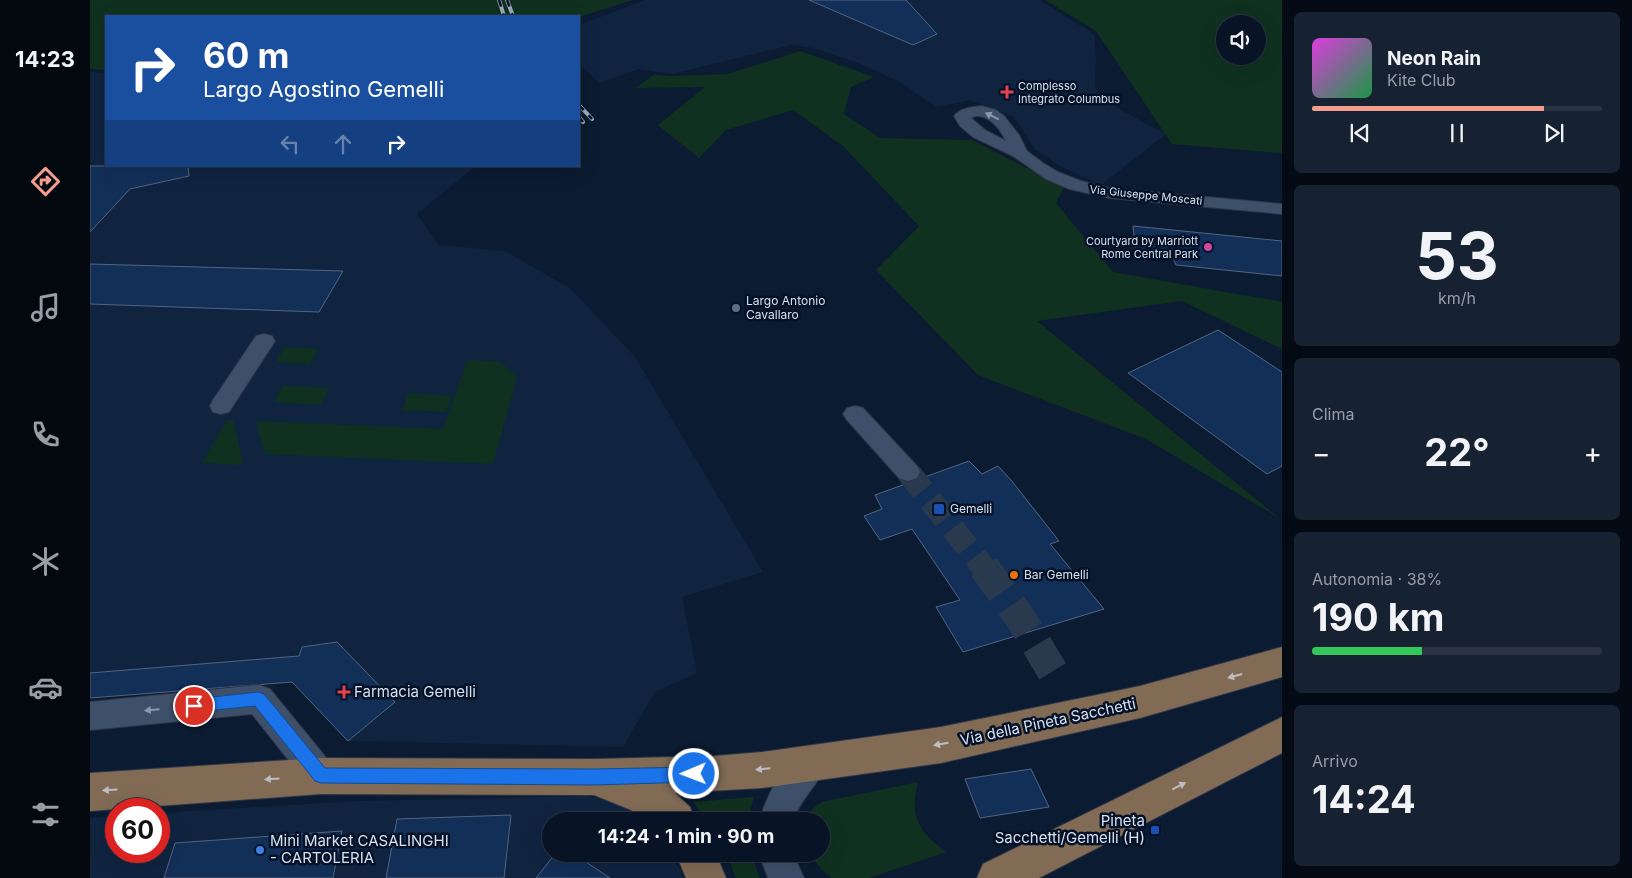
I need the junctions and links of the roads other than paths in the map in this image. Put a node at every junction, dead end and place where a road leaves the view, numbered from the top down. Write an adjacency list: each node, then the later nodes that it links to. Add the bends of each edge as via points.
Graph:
1 (1020, 153): 2 (street, Via Giuseppe Moscati, via 1050,174 1086,189)
2 (1282, 208)
3 (264, 341): 4 (street)
4 (222, 406)
5 (855, 414): 6 (street)
6 (908, 472)
7 (1282, 662): 10 (main road, Via della Pineta Sacchetti, one-way to 10, via 1130,704 941,745)
8 (90, 716): 11 (street, one-way to 8, via 258,699)
9 (1282, 734): 20 (main road, one-way to 9)
10 (811, 764): 12 (main road, Via della Pineta Sacchetti, one-way to 12, via 714,774); 15 (street, via 784,798)
11 (321, 776): 12 (main road, Via della Pineta Sacchetti); 13 (main road, Via della Pineta Sacchetti, one-way to 13)
12 (594, 777): 14 (main road, Via della Pineta Sacchetti, via 648,798)
13 (90, 792)
14 (667, 812)
15 (779, 812)
16 (699, 862): 18 (main road)
17 (779, 862): 19 (street)
18 (706, 878)
19 (786, 878)
20 (997, 878)

